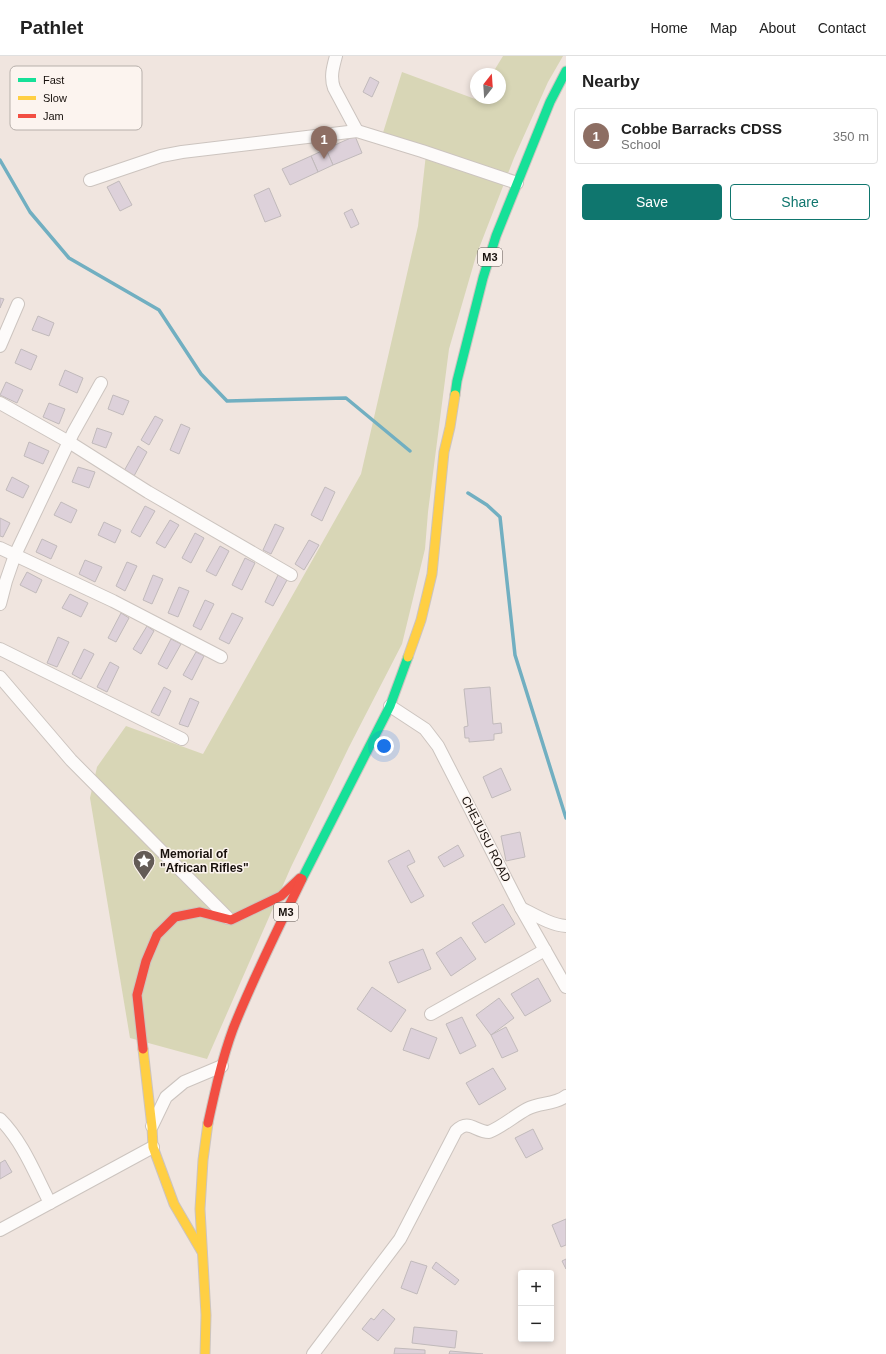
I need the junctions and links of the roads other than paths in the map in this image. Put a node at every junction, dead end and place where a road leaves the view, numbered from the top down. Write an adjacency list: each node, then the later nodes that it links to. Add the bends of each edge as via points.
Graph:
1 (336, 56): 3 (street, via 332,82)
2 (566, 71): 5 (main road, M3, via 550,102)
3 (357, 131): 4 (street, via 160,156); 5 (street)
4 (90, 180)
5 (517, 183): 18 (main road, M3, via 483,278 457,381 444,452 428,596)
6 (18, 304): 7 (street)
7 (0, 346)
8 (101, 383): 10 (street)
9 (0, 403): 10 (street)
10 (69, 442): 12 (street); 13 (street, via 148,492)
11 (0, 548): 12 (street)
12 (15, 555): 14 (street); 16 (street, via 113,601)
13 (291, 575)
14 (0, 604)
15 (0, 649): 19 (street)
16 (221, 657)
17 (0, 677): 22 (street, via 71,760)
18 (390, 706): 20 (main road, M3); 21 (street, CHEJUSU ROAD, via 425,729 438,746)
19 (182, 739)
20 (304, 874): 22 (main road, via 281,896); 27 (main road, M3, via 247,995)
21 (521, 908): 23 (street, via 560,926); 24 (street, CHEJUSU ROAD)
22 (231, 920): 30 (main road, via 200,912 174,917 157,935 146,961 137,995)
23 (566, 926)
24 (545, 950): 25 (street, CHEJUSU ROAD); 26 (street)
25 (566, 987)
26 (431, 1014)
27 (222, 1066): 30 (street, via 184,1082 166,1097); 34 (main road, M3, via 208,1122 203,1160 200,1209)
28 (566, 1096): 36 (street, via 553,1103 527,1109 489,1132 471,1126 460,1127 400,1239)
29 (0, 1119): 32 (street, via 12,1131)
30 (152, 1127): 31 (main road)
31 (153, 1147): 32 (street); 34 (main road, via 174,1204)
32 (50, 1203): 33 (street)
33 (0, 1230)
34 (202, 1252): 35 (main road, M3, via 206,1315)
35 (205, 1354)
36 (312, 1354)

